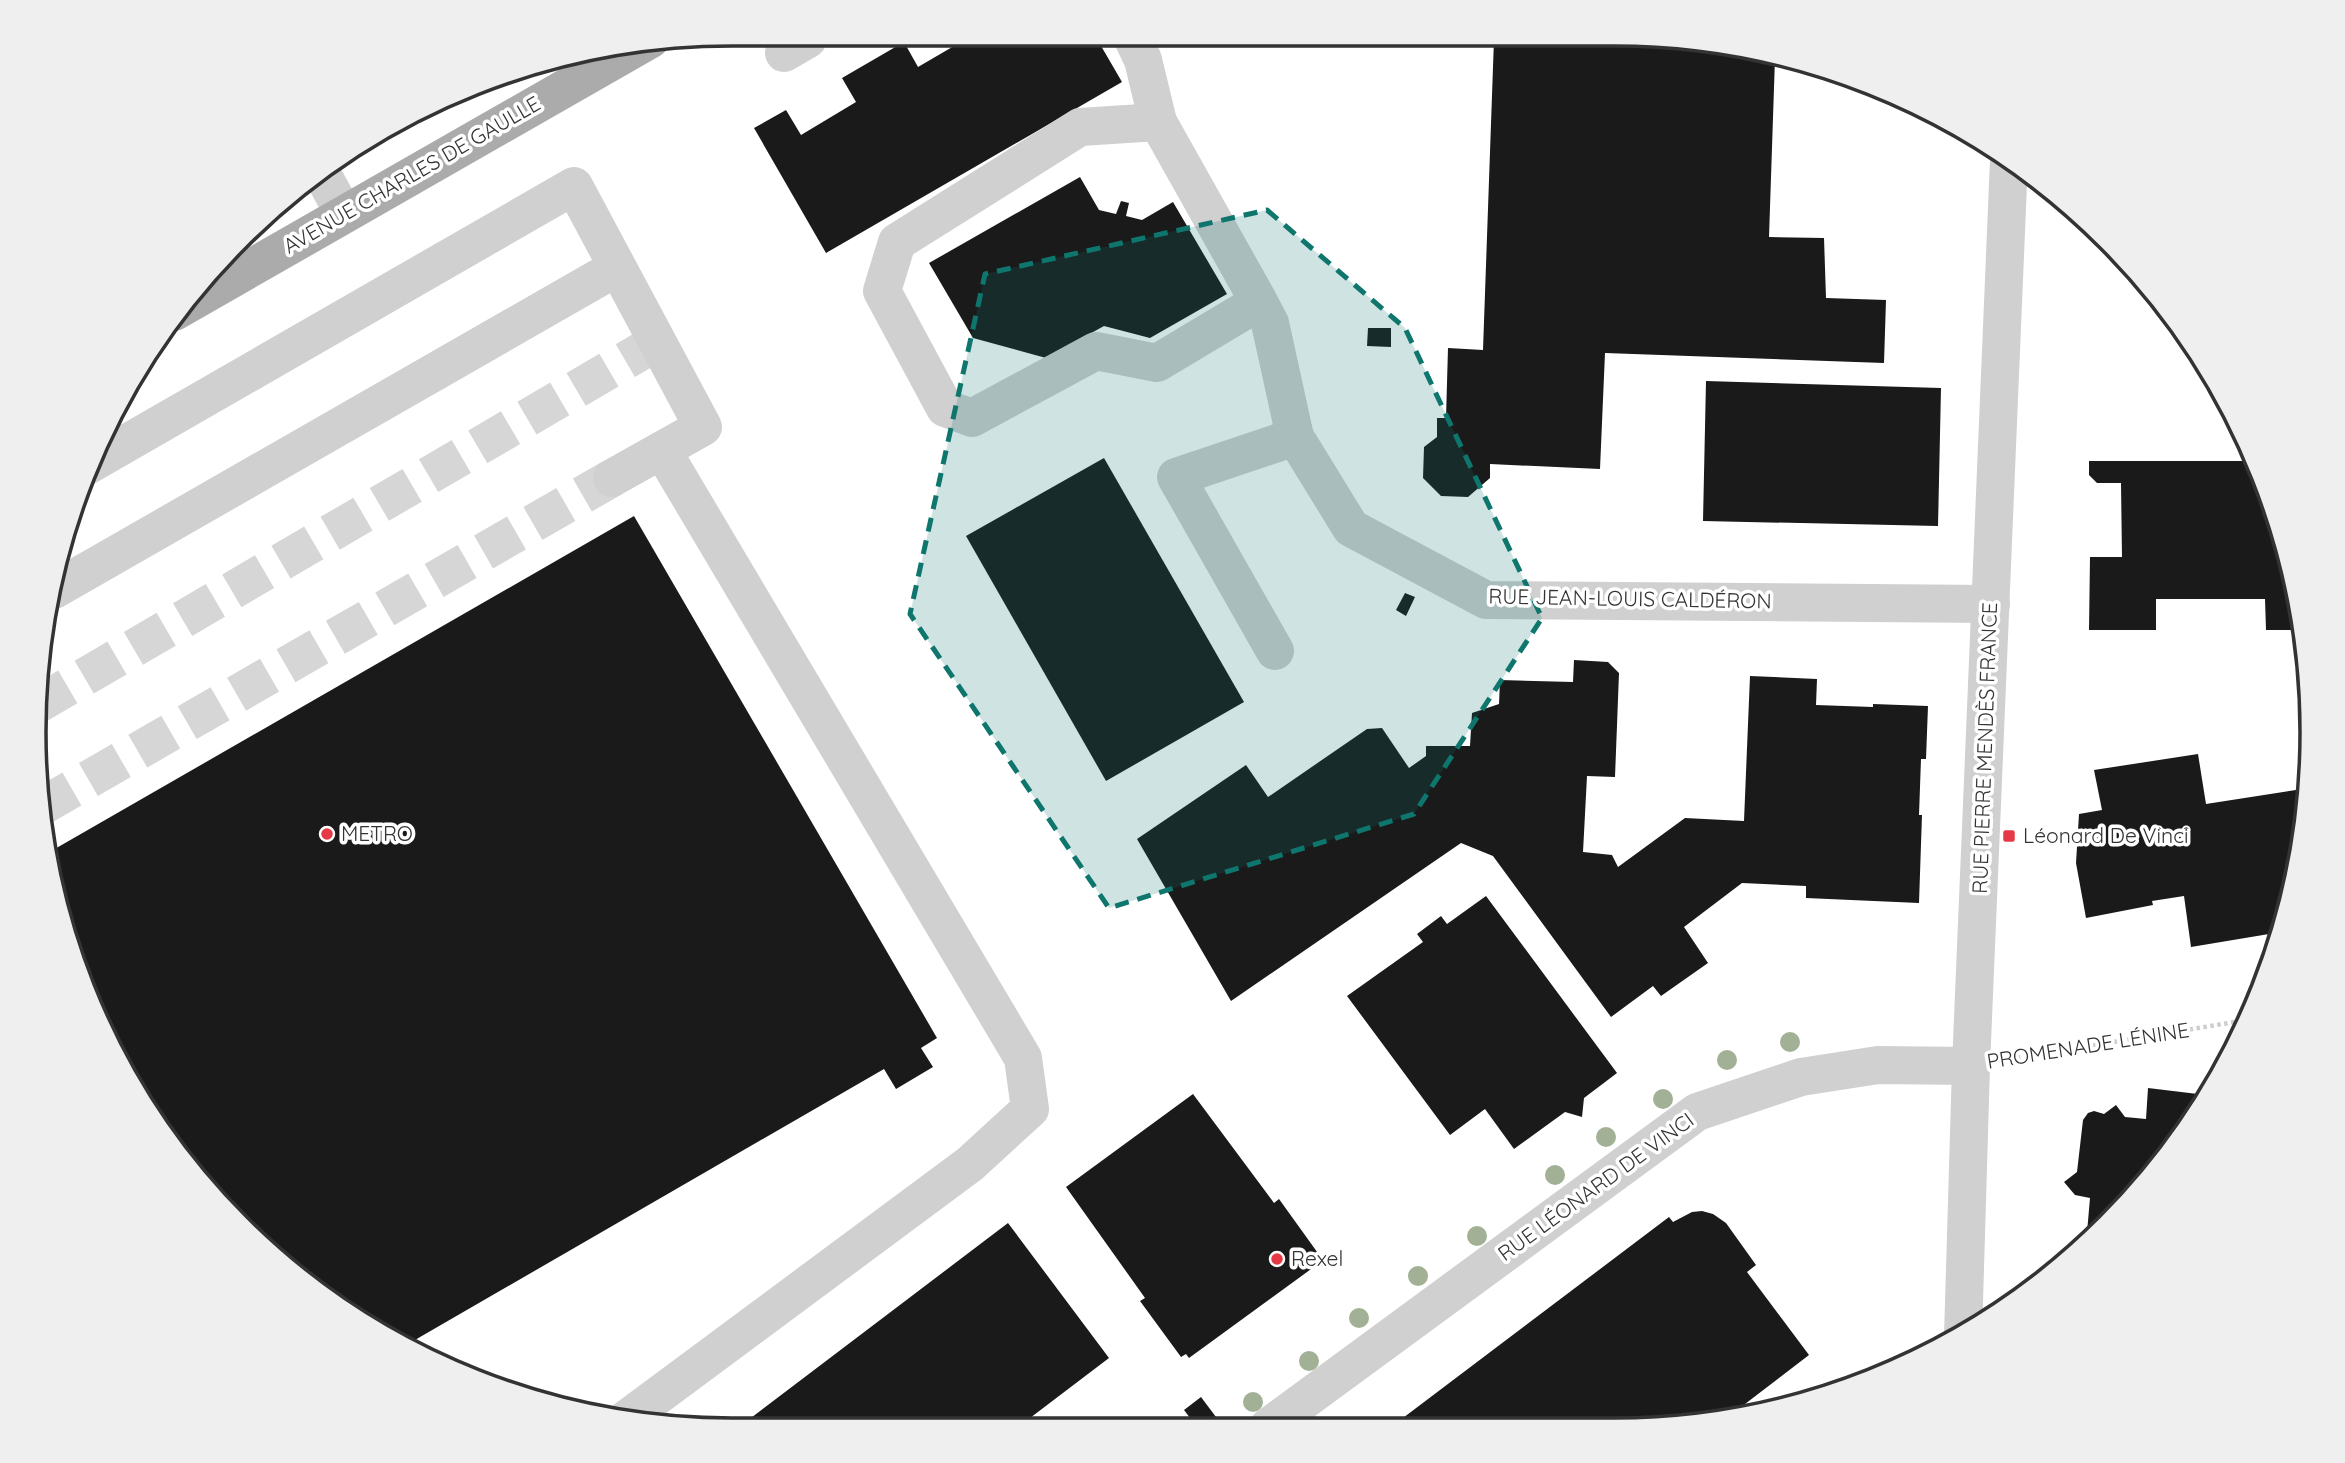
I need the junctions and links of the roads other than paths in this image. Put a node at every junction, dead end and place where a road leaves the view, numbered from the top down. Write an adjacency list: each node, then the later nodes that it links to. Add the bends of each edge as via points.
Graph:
1 (1136, 46): 3 (street, RUE JEAN-LOUIS CALDÉRON)
2 (624, 54): 6 (main road, AVENUE CHARLES DE GAULLE)
3 (1158, 122): 9 (street, RUE JEAN-LOUIS CALDÉRON); 9 (street, via 1080,127 897,242 883,291 945,408 972,418 1096,351 1157,363)
4 (2009, 171): 15 (street, RUE PIERRE MENDÈS FRANCE)
5 (325, 179): 6 (street)
6 (344, 214): 8 (main road, AVENUE CHARLES DE GAULLE)
7 (616, 268): 11 (street, via 704,427); 12 (street, via 574,186); 14 (street)
8 (202, 296)
9 (1259, 302): 10 (street, RUE JEAN-LOUIS CALDÉRON, via 1270,323)
10 (1296, 437): 15 (street, RUE JEAN-LOUIS CALDÉRON, via 1351,528 1486,600); 16 (street, via 1175,477)
11 (663, 450): 13 (street); 19 (street, via 1023,1058 1030,1110 970,1164)
12 (103, 457)
13 (612, 478)
14 (62, 586)
15 (1991, 604): 17 (street, RUE PIERRE MENDÈS FRANCE)
16 (1275, 651)
17 (1971, 1066): 18 (street, RUE PIERRE MENDÈS FRANCE); 20 (street, RUE LÉONARD DE VINCI, via 1878,1065 1801,1077 1697,1112)
18 (1963, 1321)
19 (637, 1411)
20 (1280, 1418)

